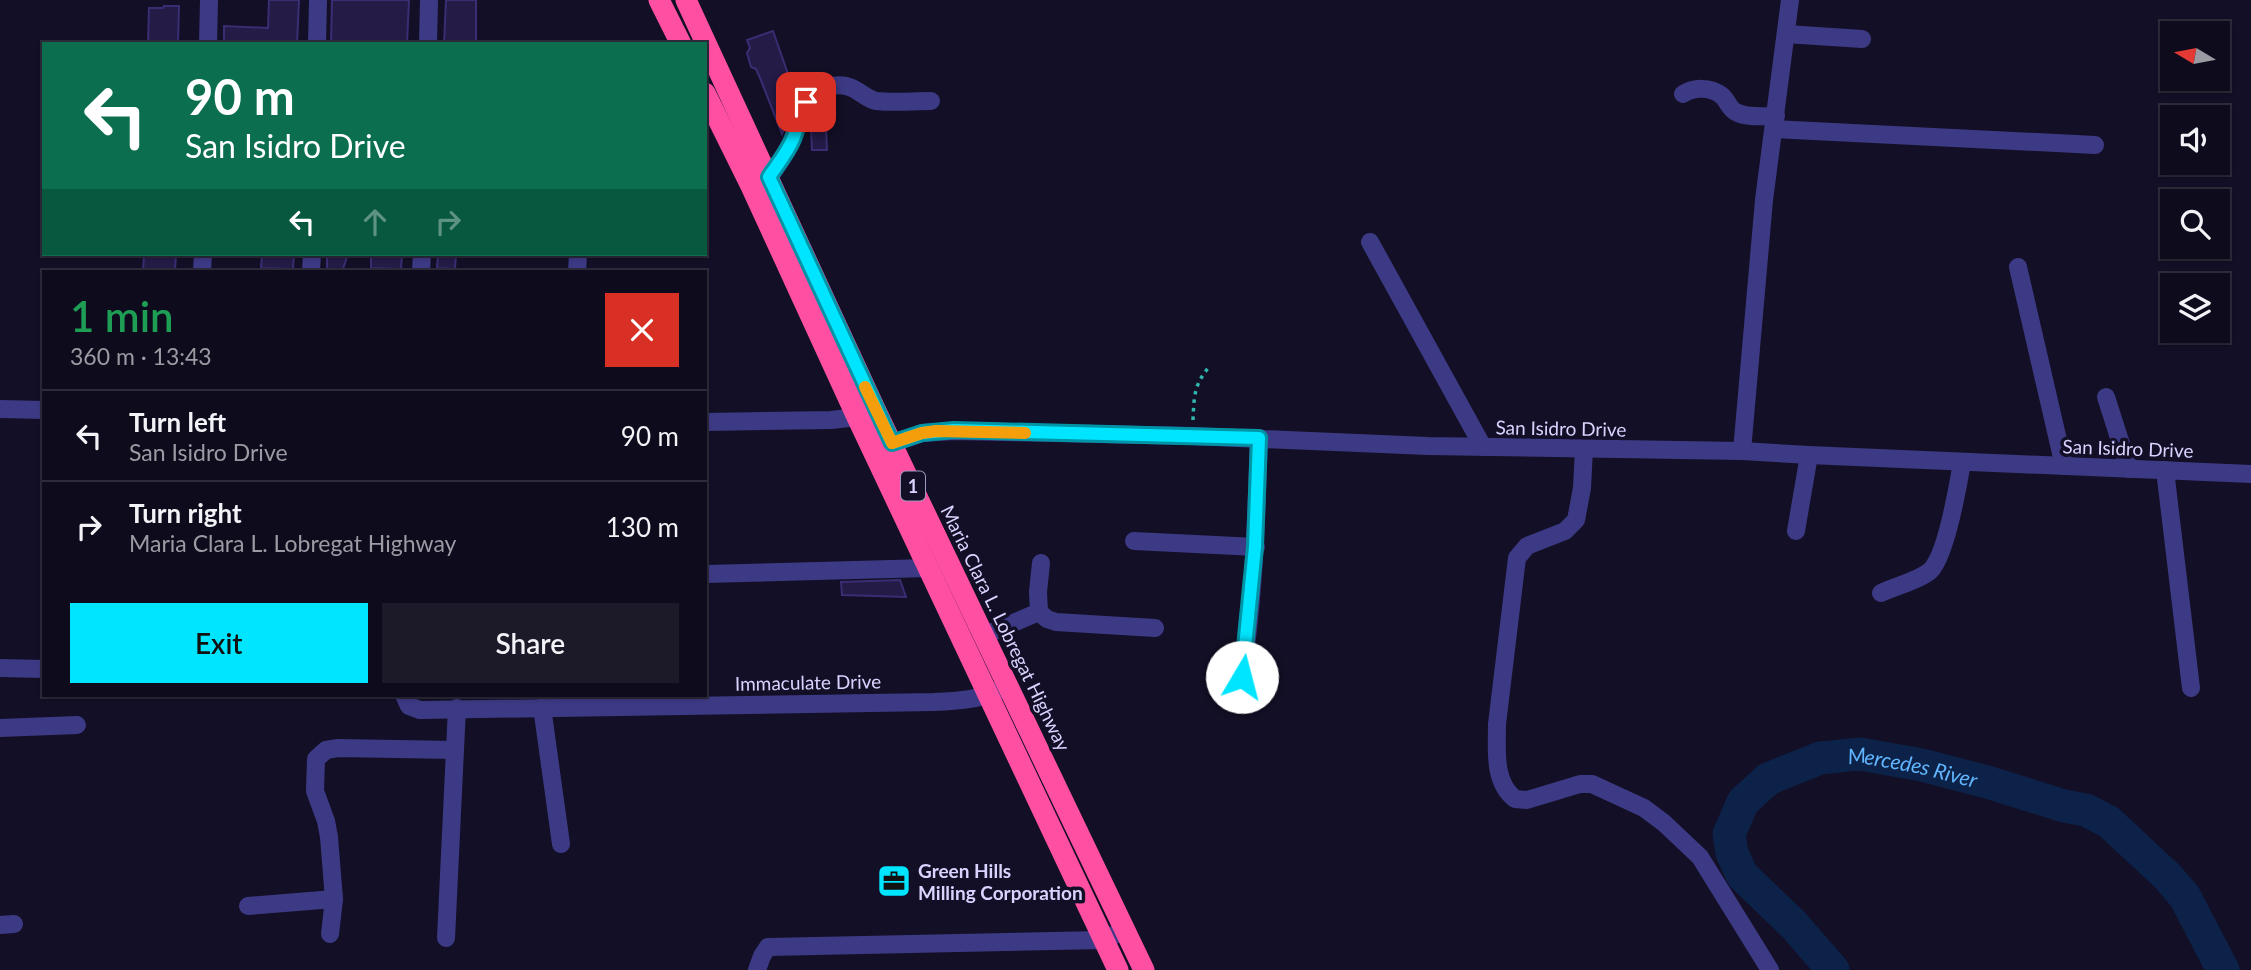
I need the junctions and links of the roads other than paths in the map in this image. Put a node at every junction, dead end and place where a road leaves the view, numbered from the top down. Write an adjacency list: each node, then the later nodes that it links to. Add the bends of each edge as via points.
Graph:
1 (209, 0): 11 (street)
2 (318, 0): 12 (street)
3 (429, 0): 13 (street)
4 (659, 0): 9 (highway)
5 (686, 0): 7 (highway, Maria Clara L. Lobregat Highway / 1)
6 (1790, 0): 8 (street)
7 (697, 21): 9 (highway); 14 (highway, Maria Clara L. Lobregat Highway / 1)
8 (1787, 34): 10 (street); 19 (street)
9 (678, 38)
10 (1862, 39)
11 (208, 42)
12 (317, 42)
13 (428, 42)
14 (707, 42)
15 (707, 43): 21 (highway, Maria Clara L. Lobregat Highway / 1)
16 (1683, 94): 19 (street, via 1702,89 1723,96 1734,112)
17 (707, 97): 27 (highway, Maria Clara L. Lobregat Highway / 1)
18 (931, 101): 21 (street, via 872,100 850,87 820,90 806,102 794,136)
19 (1775, 122): 20 (street); 33 (street)
20 (2095, 145)
21 (769, 177): 27 (highway, Maria Clara L. Lobregat Highway / 1)
22 (1370, 242): 31 (street)
23 (2018, 267): 36 (street)
24 (2106, 397): 37 (street)
25 (0, 409): 26 (street)
26 (42, 410)
27 (866, 413): 28 (street, via 831,421); 30 (highway, Maria Clara L. Lobregat Highway / 1)
28 (707, 422)
29 (1259, 438): 30 (street, San Isidro Drive, via 954,430 922,433); 31 (street, San Isidro Drive); 42 (street)
30 (882, 447): 44 (highway, Maria Clara L. Lobregat Highway / 1); 49 (highway, Maria Clara L. Lobregat Highway / 1)
31 (1483, 447): 32 (street, San Isidro Drive)
32 (1584, 449): 33 (street, San Isidro Drive); 73 (street, via 1576,520 1565,531 1527,546 1517,558 1497,724 1501,784 1515,799 1527,800 1592,784 1644,807 1700,857)
33 (1742, 451): 34 (street, San Isidro Drive)
34 (1810, 455): 35 (street, San Isidro Drive); 40 (street)
35 (1962, 462): 36 (street, San Isidro Drive); 46 (street, via 1937,563 1928,573)
36 (2064, 466): 37 (street, San Isidro Drive)
37 (2129, 469): 38 (street, San Isidro Drive)
38 (2165, 470): 39 (street, San Isidro Drive); 52 (street)
39 (2251, 474)
40 (1796, 531)
41 (1134, 541): 42 (street)
42 (1255, 547): 54 (street)
43 (1041, 563): 47 (street)
44 (928, 568): 45 (street); 53 (highway, Maria Clara L. Lobregat Highway / 1)
45 (707, 573)
46 (1881, 593)
47 (1040, 612): 48 (street, via 1056,622); 49 (street)
48 (1155, 628)
49 (985, 635): 53 (highway, Maria Clara L. Lobregat Highway / 1)
50 (0, 668): 51 (street)
51 (42, 668)
52 (2191, 688)
53 (999, 690): 56 (street, Immaculate Drive, via 963,701); 61 (highway, Maria Clara L. Lobregat Highway / 1); 62 (highway, Maria Clara L. Lobregat Highway / 1)
54 (1239, 692)
55 (405, 697): 57 (street, Immaculate Drive, via 410,706 421,710)
56 (541, 707): 57 (street, Immaculate Drive); 63 (street)
57 (457, 708): 60 (street)
58 (77, 725): 59 (street)
59 (0, 727)
60 (455, 750): 64 (street, via 338,748 326,750 316,759 315,791 326,821); 68 (street)
61 (1048, 766): 62 (highway); 66 (highway, Maria Clara L. Lobregat Highway / 1)
62 (1027, 775): 69 (highway, Maria Clara L. Lobregat Highway / 1)
63 (561, 844)
64 (334, 898): 65 (street); 67 (street)
65 (248, 906)
66 (1125, 930): 69 (street); 72 (highway, Maria Clara L. Lobregat Highway / 1)
67 (330, 934)
68 (446, 938)
69 (1103, 940): 70 (street, via 768,947); 71 (highway, Maria Clara L. Lobregat Highway / 1)
70 (757, 970)
71 (1118, 970)
72 (1144, 970)
73 (1770, 970)

